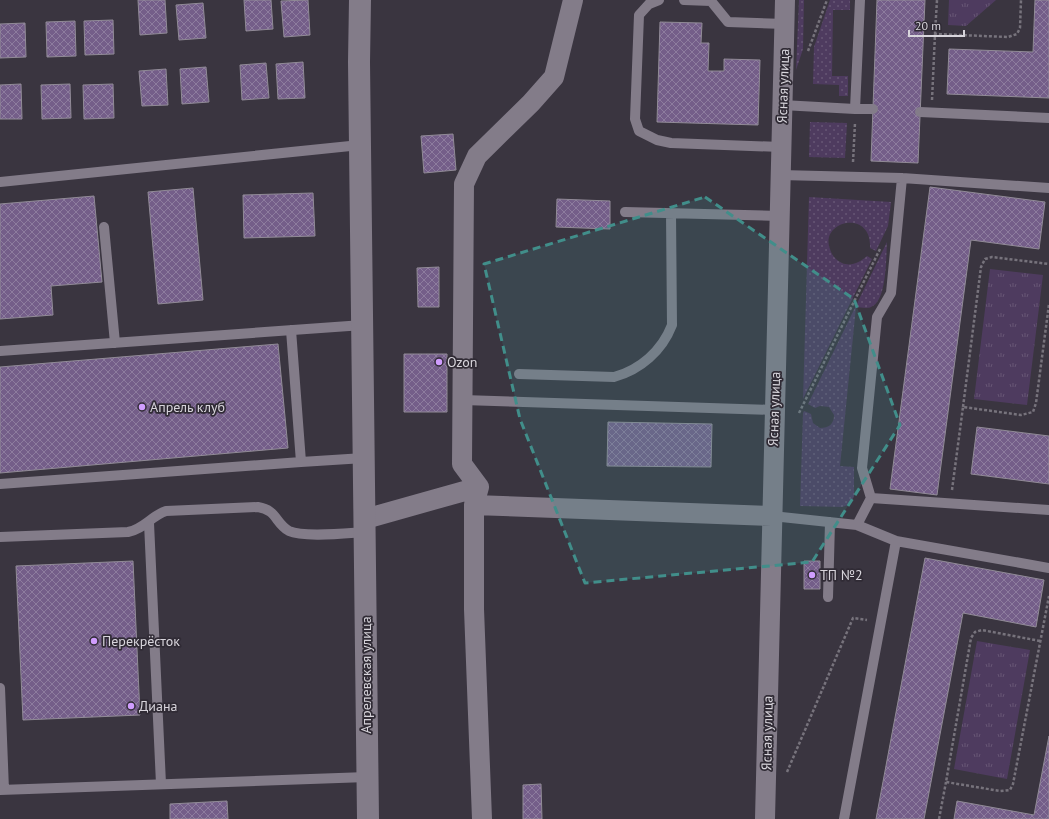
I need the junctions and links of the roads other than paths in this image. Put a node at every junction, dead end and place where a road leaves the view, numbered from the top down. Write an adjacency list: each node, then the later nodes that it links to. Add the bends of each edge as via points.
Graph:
1 (360, 0): 13 (street, Апрелевская улица)
2 (573, 0): 28 (street, via 554,77 477,156 464,184)
3 (659, 0): 14 (lane, via 649,4 640,15 635,119 639,131 657,140 671,143)
4 (684, 0): 7 (lane, via 711,1 728,22)
5 (785, 0): 7 (street, Ясная улица)
6 (860, 0): 9 (lane)
7 (784, 24): 8 (street, Ясная улица)
8 (782, 105): 9 (lane); 14 (street, Ясная улица)
9 (855, 109): 10 (lane)
10 (873, 109)
11 (920, 112): 12 (lane)
12 (1049, 118)
13 (360, 145): 17 (lane); 23 (street, Апрелевская улица)
14 (781, 146): 15 (street, Ясная улица)
15 (780, 175): 16 (lane); 21 (street, Ясная улица)
16 (902, 178): 18 (lane); 34 (lane, via 890,293 877,317 864,445 862,468)
17 (0, 182)
18 (1049, 188)
19 (625, 212): 20 (lane)
20 (671, 213): 21 (lane); 27 (lane, via 672,325 666,340 653,354 627,373 614,376)
21 (780, 216): 29 (street, Ясная улица)
22 (104, 227): 25 (lane)
23 (363, 324): 24 (lane); 30 (street, Апрелевская улица)
24 (291, 330): 25 (lane); 31 (lane)
25 (115, 343): 26 (lane)
26 (0, 351)
27 (519, 374)
28 (463, 400): 29 (lane); 33 (street, via 462,464)
29 (774, 410): 36 (street, Ясная улица)
30 (364, 458): 31 (lane); 39 (street, Апрелевская улица)
31 (301, 462): 32 (lane)
32 (0, 484)
33 (477, 496): 36 (street); 39 (street); 50 (street, via 474,609)
34 (871, 498): 35 (lane); 40 (lane)
35 (1049, 510)
36 (772, 516): 37 (lane); 51 (street, Ясная улица)
37 (830, 522): 40 (lane); 44 (lane)
38 (149, 523): 39 (lane, via 166,511 258,507 271,511 285,527 297,533); 41 (lane, via 128,532); 47 (lane)
39 (365, 525): 46 (street, Апрелевская улица)
40 (857, 525): 42 (lane)
41 (0, 537)
42 (896, 541): 43 (lane); 52 (lane)
43 (1049, 568)
44 (828, 597)
45 (0, 688): 48 (lane)
46 (367, 777): 47 (lane); 49 (street, Апрелевская улица)
47 (160, 784): 48 (lane)
48 (2, 790)
49 (368, 819)
50 (482, 819)
51 (764, 819)
52 (844, 819)

